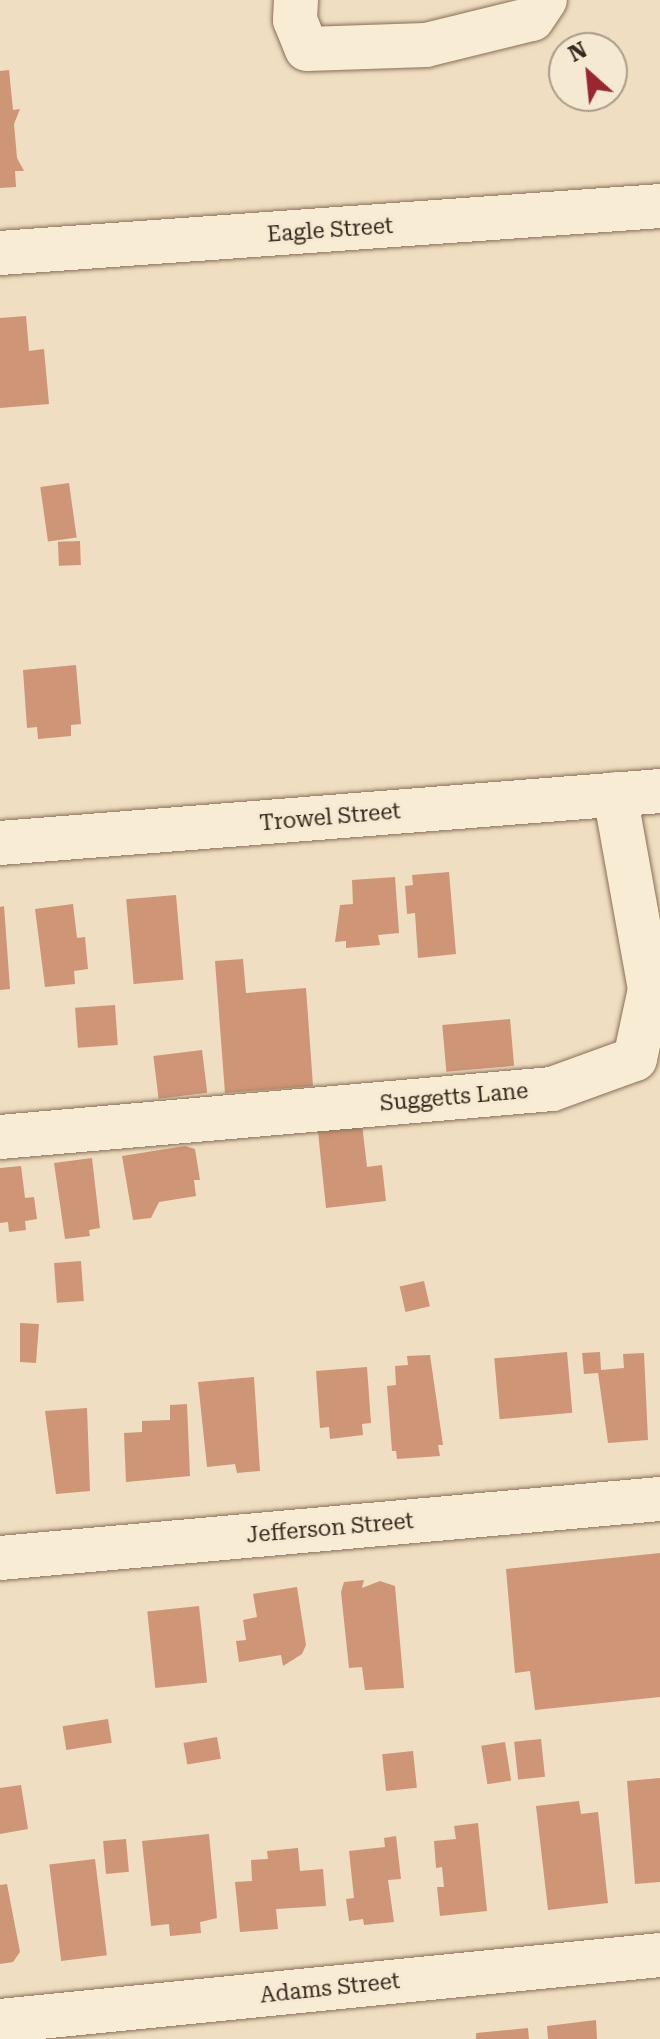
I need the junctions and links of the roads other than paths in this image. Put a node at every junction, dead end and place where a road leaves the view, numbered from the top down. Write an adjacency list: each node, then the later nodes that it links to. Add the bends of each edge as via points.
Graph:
1 (296, 0): 2 (street, via 295,20 307,49 426,45)
2 (535, 6)
3 (660, 206): 4 (street, Eagle Street)
4 (0, 253)
5 (660, 791): 6 (street, Trowel Street)
6 (615, 794): 7 (street, Trowel Street); 8 (street, Suggetts Lane, via 650,989 635,1059 552,1089)
7 (0, 843)
8 (0, 1137)
9 (660, 1499): 10 (street, Jefferson Street)
10 (0, 1558)
11 (660, 1955): 12 (street, Adams Street)
12 (0, 2021)

